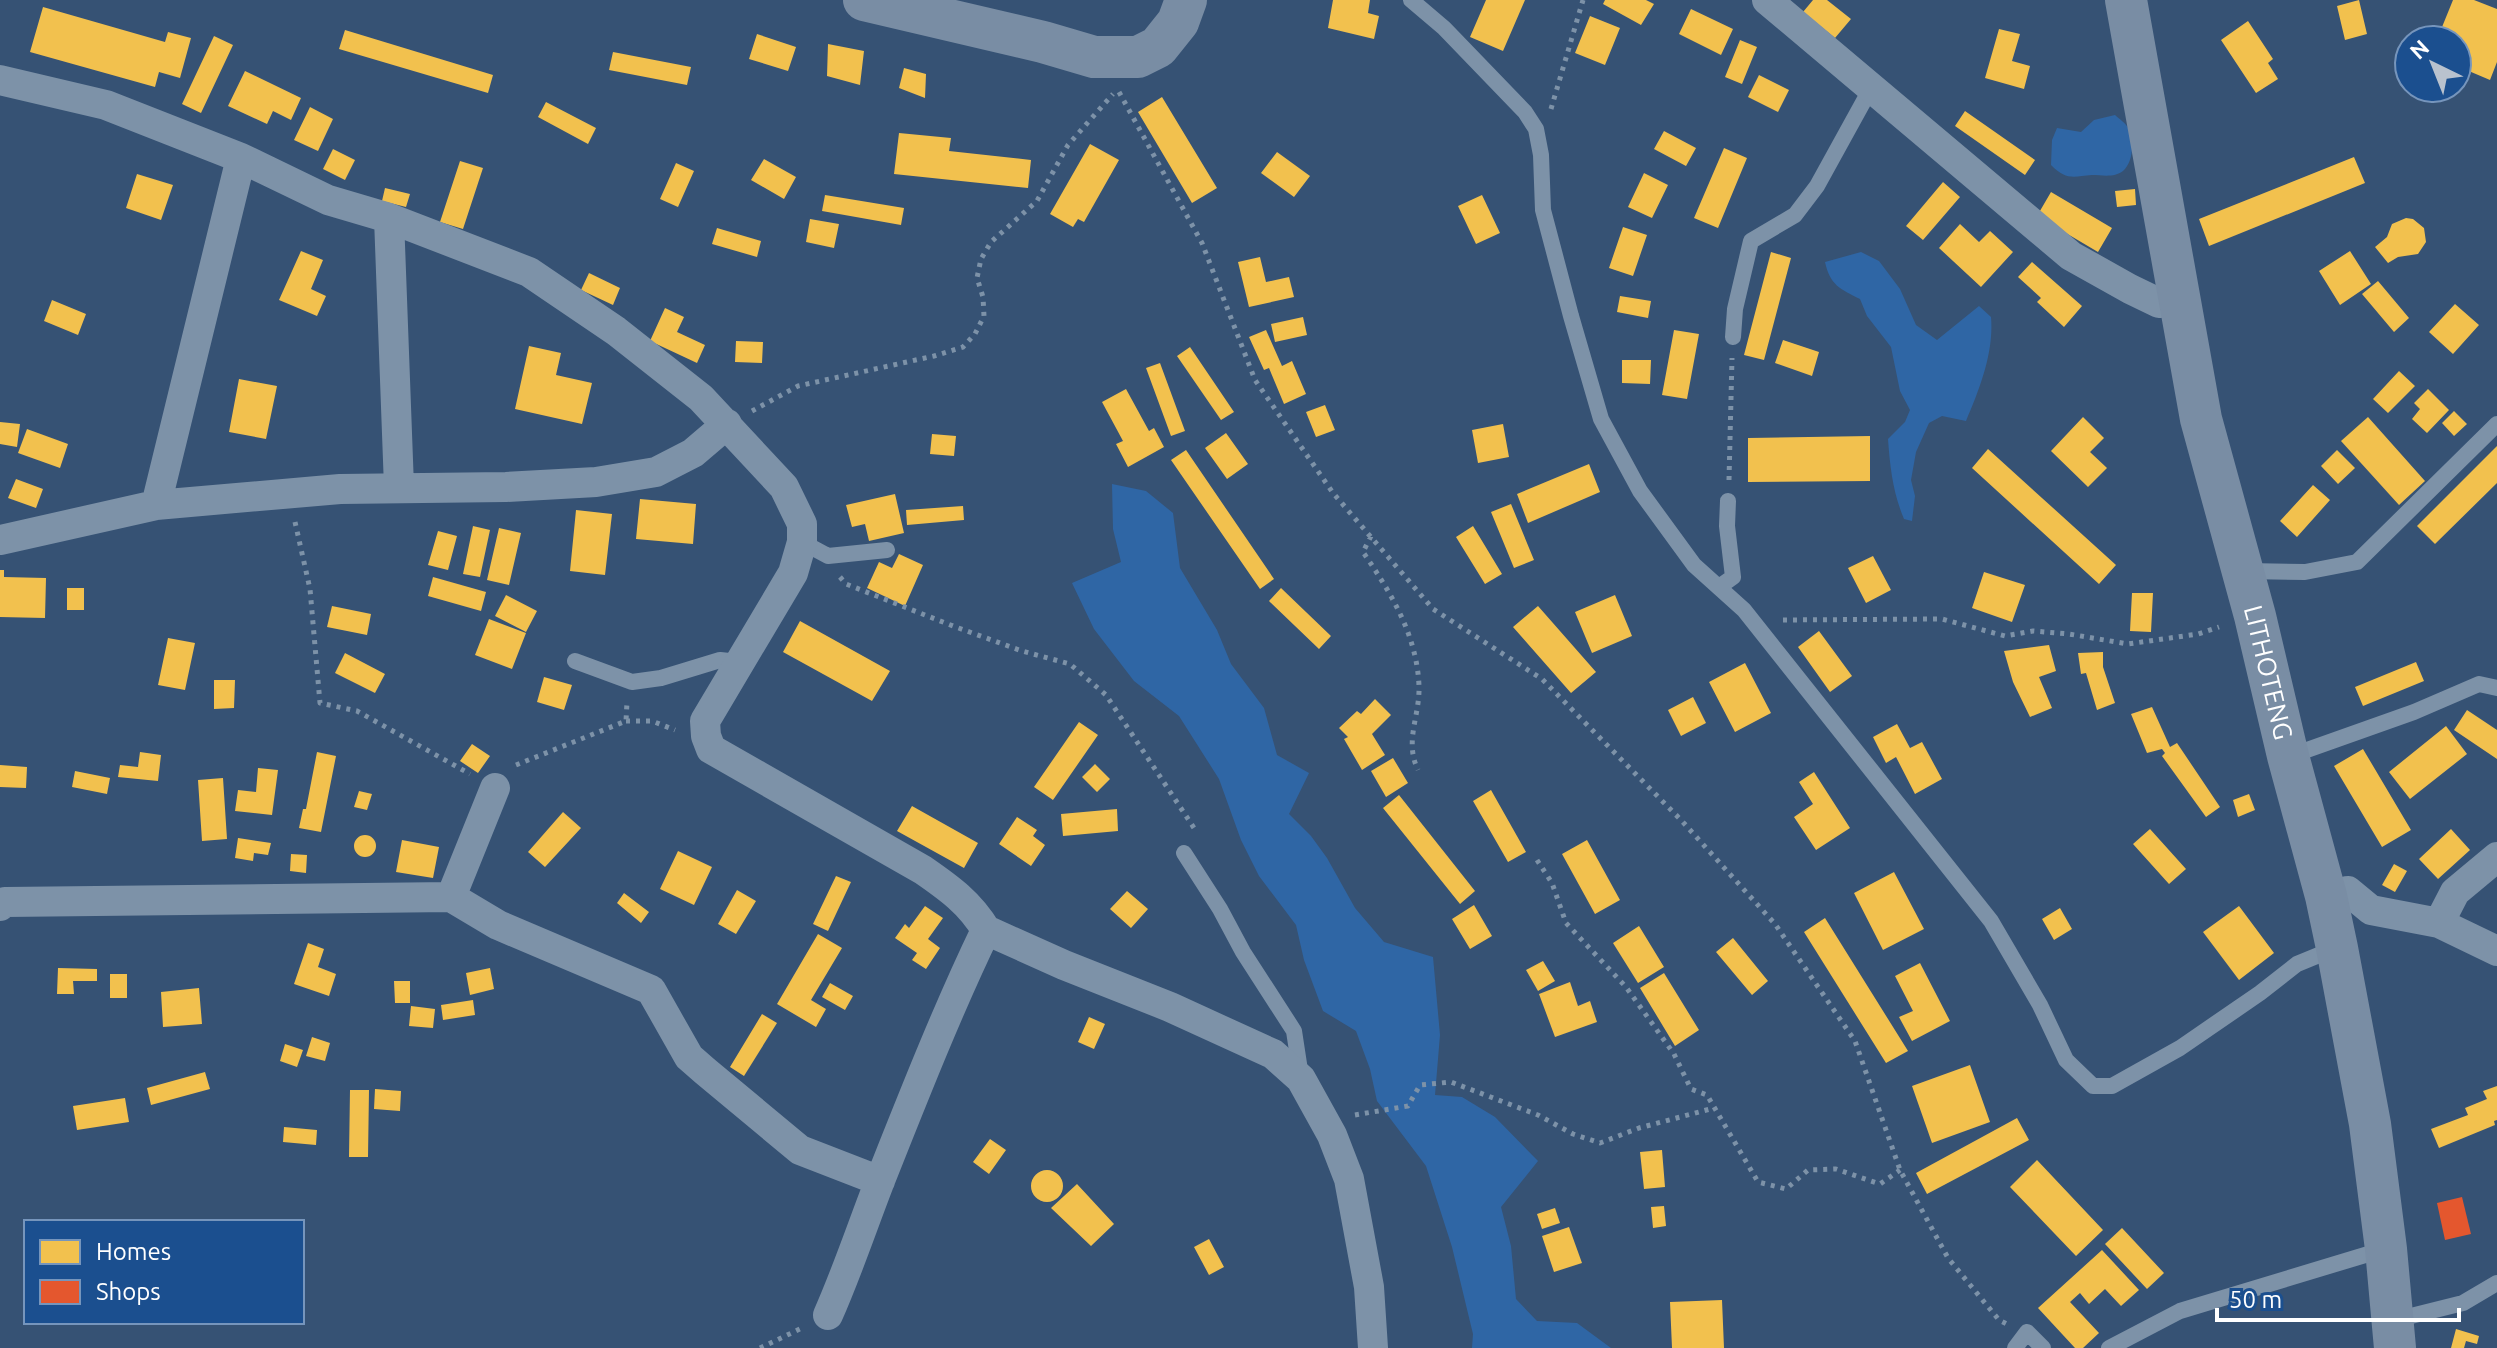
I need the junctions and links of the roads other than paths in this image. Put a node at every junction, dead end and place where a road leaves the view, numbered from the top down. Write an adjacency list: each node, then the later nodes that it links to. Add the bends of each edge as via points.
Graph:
1 (864, 0): 2 (main road, via 1094,57 1138,57 1158,47 1178,22)
2 (1186, 0)
3 (1411, 0): 21 (lane, via 1444,28 1536,129 1543,210 1601,419 1640,491 1694,565)
4 (1767, 0): 7 (street)
5 (2126, 0): 10 (main road, LITHOTENG)
6 (0, 80): 8 (street, via 106,105)
7 (1871, 88): 10 (street, via 2071,256 2159,303); 11 (lane, via 1795,215 1751,241)
8 (241, 158): 9 (street, via 328,200); 16 (street)
9 (389, 218): 12 (street, via 529,272 616,331); 14 (street)
10 (2180, 301): 20 (main road, LITHOTENG, via 2201,419)
11 (1733, 337)
12 (727, 424): 14 (street, via 693,453 656,472 596,482); 18 (street, via 784,487)
13 (2497, 424): 20 (lane, via 2357,562 2305,572)
14 (399, 487): 16 (street)
15 (1728, 501): 21 (lane, via 1733,577)
16 (156, 505): 17 (street)
17 (0, 540)
18 (815, 549): 19 (lane); 23 (street, via 793,573)
19 (887, 550)
20 (2243, 570): 25 (main road, LITHOTENG)
21 (1719, 587): 34 (lane, via 1744,610 1991,921 2066,1060 2093,1086 2112,1086 2180,1048 2297,964)
22 (575, 661): 23 (lane, via 632,682 720,660)
23 (739, 662): 33 (street, via 705,721 711,749 923,870 955,892)
24 (2497, 688): 25 (lane, via 2479,684)
25 (2288, 756): 29 (main road, LITHOTENG)
26 (495, 788): 30 (street)
27 (1184, 853): 36 (lane, via 1294,1031)
28 (2497, 857): 32 (street, via 2455,892)
29 (2326, 896): 32 (street, via 2348,891 2371,910); 34 (main road, LITHOTENG)
30 (451, 897): 31 (street); 37 (street, via 498,925 651,990 689,1057 752,1111 800,1150)
31 (0, 906)
32 (2439, 923): 35 (street)
33 (986, 930): 36 (street, via 1273,1054); 37 (street)
34 (2337, 948): 38 (main road, LITHOTENG, via 2370,1124)
35 (2497, 951)
36 (1301, 1079): 42 (street, via 1349,1179 1369,1287)
37 (880, 1181): 40 (street)
38 (2386, 1249): 41 (main road, LITHOTENG); 45 (lane, via 2180,1311)
39 (2497, 1283): 41 (lane)
40 (828, 1315)
41 (2394, 1334)
42 (1373, 1348)
43 (2015, 1348): 44 (lane, via 2027,1332)
44 (2043, 1348)
45 (2109, 1348)

